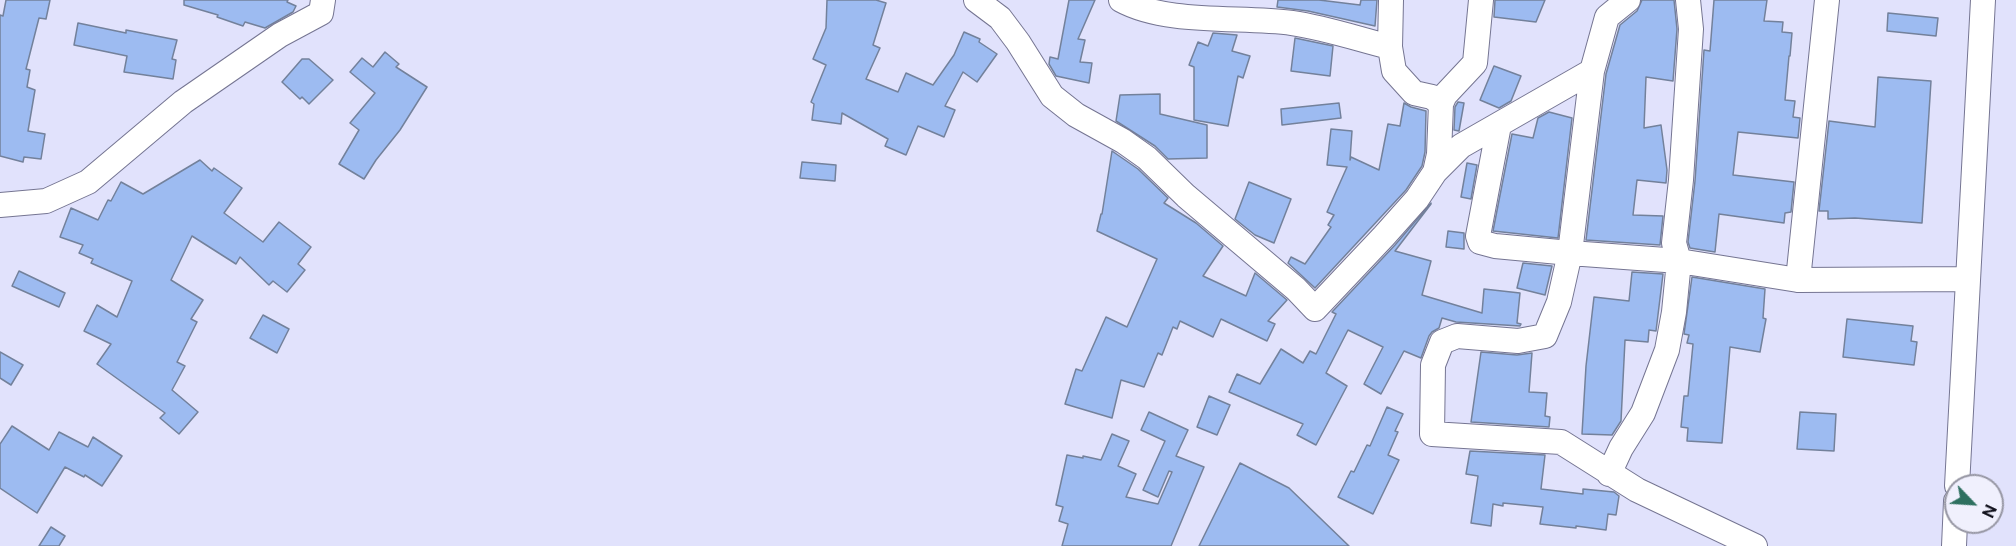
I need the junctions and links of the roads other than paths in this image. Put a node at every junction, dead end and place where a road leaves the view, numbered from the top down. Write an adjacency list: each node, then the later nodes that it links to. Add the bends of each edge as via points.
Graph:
1 (323, 0): 15 (street, via 321,13 280,35 183,102 88,182 46,201)
2 (976, 0): 14 (street, via 1000,18 1052,96 1147,158 1316,309 1384,236)
3 (1121, 0): 10 (street, via 1162,14 1292,23)
4 (1391, 0): 10 (street)
5 (1481, 0): 12 (street, via 1475,63)
6 (1628, 0): 11 (street, via 1607,17)
7 (1688, 0): 17 (street, via 1690,41 1682,180 1674,243)
8 (1827, 0): 19 (street)
9 (1983, 0): 18 (street)
10 (1390, 48): 12 (street, via 1394,71 1414,93 1432,97)
11 (1592, 71): 13 (street); 16 (street)
12 (1441, 104): 14 (street)
13 (1499, 125): 14 (street, via 1461,146); 16 (street, via 1480,242)
14 (1435, 172)
15 (0, 205)
16 (1570, 253): 17 (street); 20 (street, via 1559,303 1545,336 1518,341 1456,336 1442,342 1433,365 1432,434 1561,442)
17 (1679, 261): 19 (street); 20 (street, via 1667,350 1643,413)
18 (1968, 279): 19 (street); 21 (street)
19 (1798, 280)
20 (1609, 474): 22 (street)
21 (1958, 474)
22 (1755, 546)

